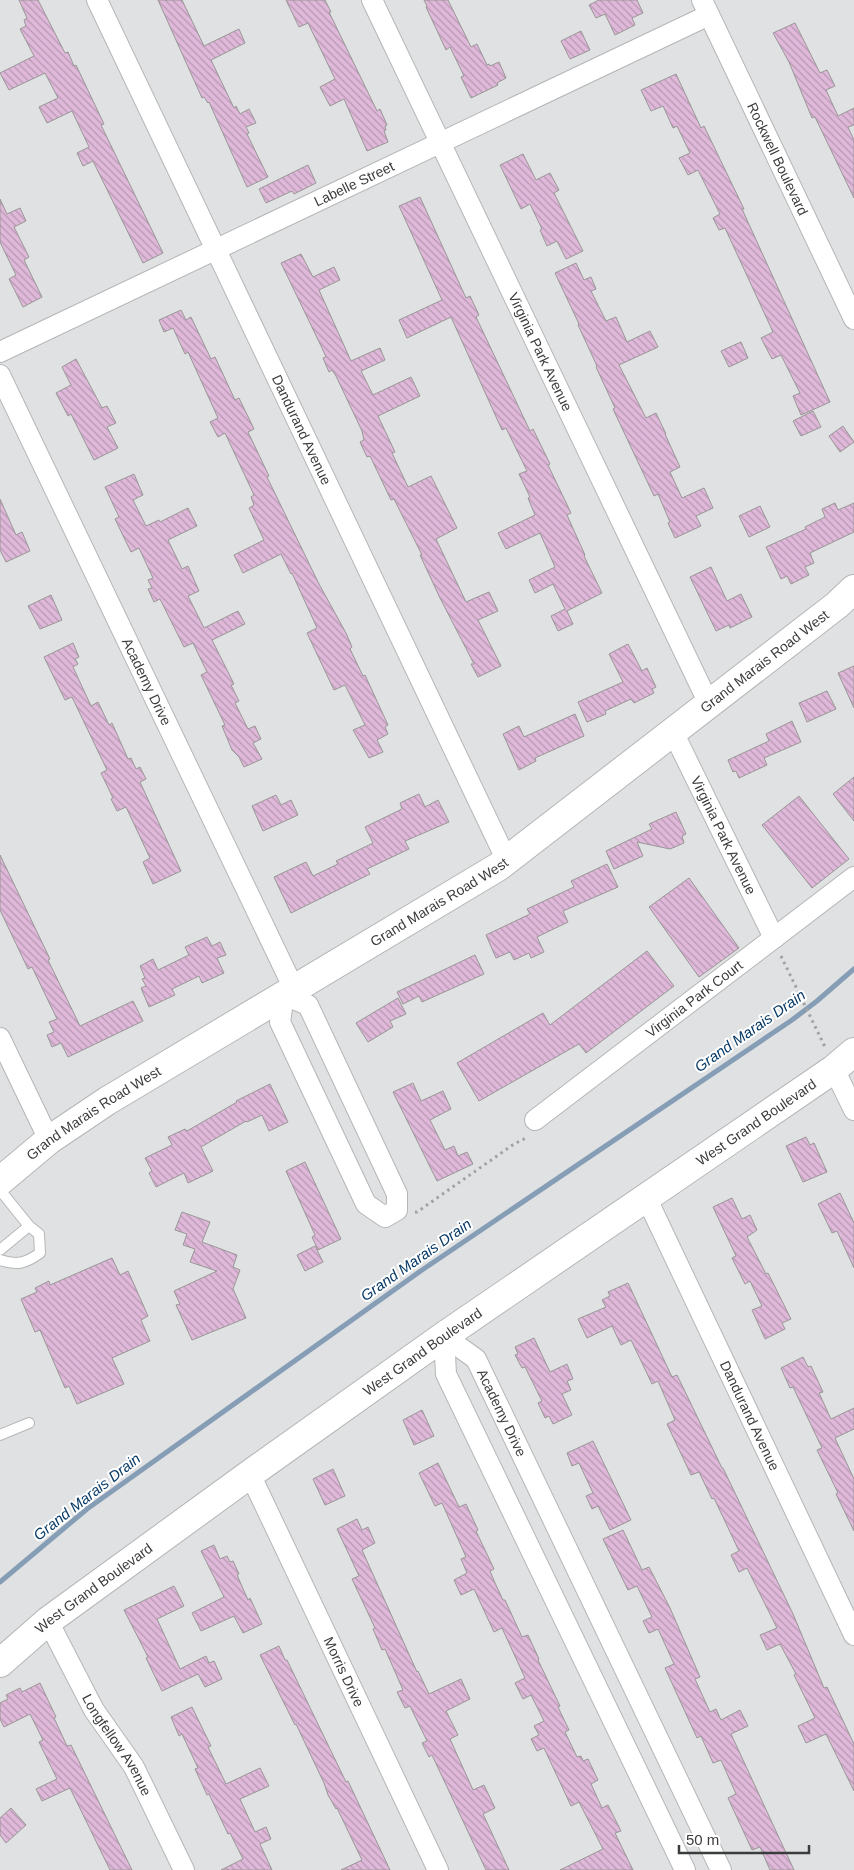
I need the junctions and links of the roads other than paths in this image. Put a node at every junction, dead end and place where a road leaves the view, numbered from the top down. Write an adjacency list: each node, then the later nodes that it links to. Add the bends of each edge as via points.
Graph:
1 (97, 0): 5 (street, Dandurand Avenue)
2 (372, 0): 4 (street, Virginia Park Avenue)
3 (705, 8): 4 (street, Labelle Street); 6 (street, Rockwell Boulevard)
4 (440, 143): 5 (street, Labelle Street); 10 (street, Virginia Park Avenue)
5 (216, 250): 7 (street, Labelle Street); 12 (street, Dandurand Avenue)
6 (854, 319)
7 (0, 352)
8 (0, 375): 15 (street, Academy Drive)
9 (854, 589): 10 (street, Grand Marais Road West)
10 (708, 704): 11 (street, Grand Marais Road West)
11 (673, 732): 12 (street, Grand Marais Road West); 14 (street, Virginia Park Avenue)
12 (507, 861): 15 (street, Grand Marais Road West)
13 (854, 877): 14 (street, Virginia Park Court)
14 (778, 947): 19 (street, Virginia Park Court)
15 (289, 992): 15 (street, via 280,1022 366,1204 385,1217 398,1210 397,1194 308,1005); 20 (street, Grand Marais Road West, via 107,1101)
16 (0, 1038): 20 (street)
17 (839, 1058): 18 (street); 23 (street, West Grand Boulevard)
18 (854, 1110)
19 (534, 1120)
20 (49, 1140): 21 (street, Grand Marais Road West)
21 (0, 1181)
22 (0, 1190): 24 (lane)
23 (646, 1197): 27 (street, West Grand Boulevard); 32 (street, Dandurand Avenue)
24 (29, 1226): 25 (lane); 26 (lane, via 39,1234 40,1254 26,1263)
25 (0, 1250)
26 (0, 1260)
27 (444, 1336): 30 (street, West Grand Boulevard); 36 (street, via 446,1374); 37 (street, Academy Drive, via 476,1359)
28 (29, 1423): 29 (lane)
29 (0, 1435)
30 (250, 1474): 31 (street, West Grand Boulevard); 35 (street, Morris Drive)
31 (48, 1621): 33 (street, West Grand Boulevard); 34 (street, Longfellow Avenue, via 94,1710 134,1767)
32 (854, 1635)
33 (0, 1663)
34 (184, 1870)
35 (438, 1870)
36 (685, 1870)
37 (721, 1870)

